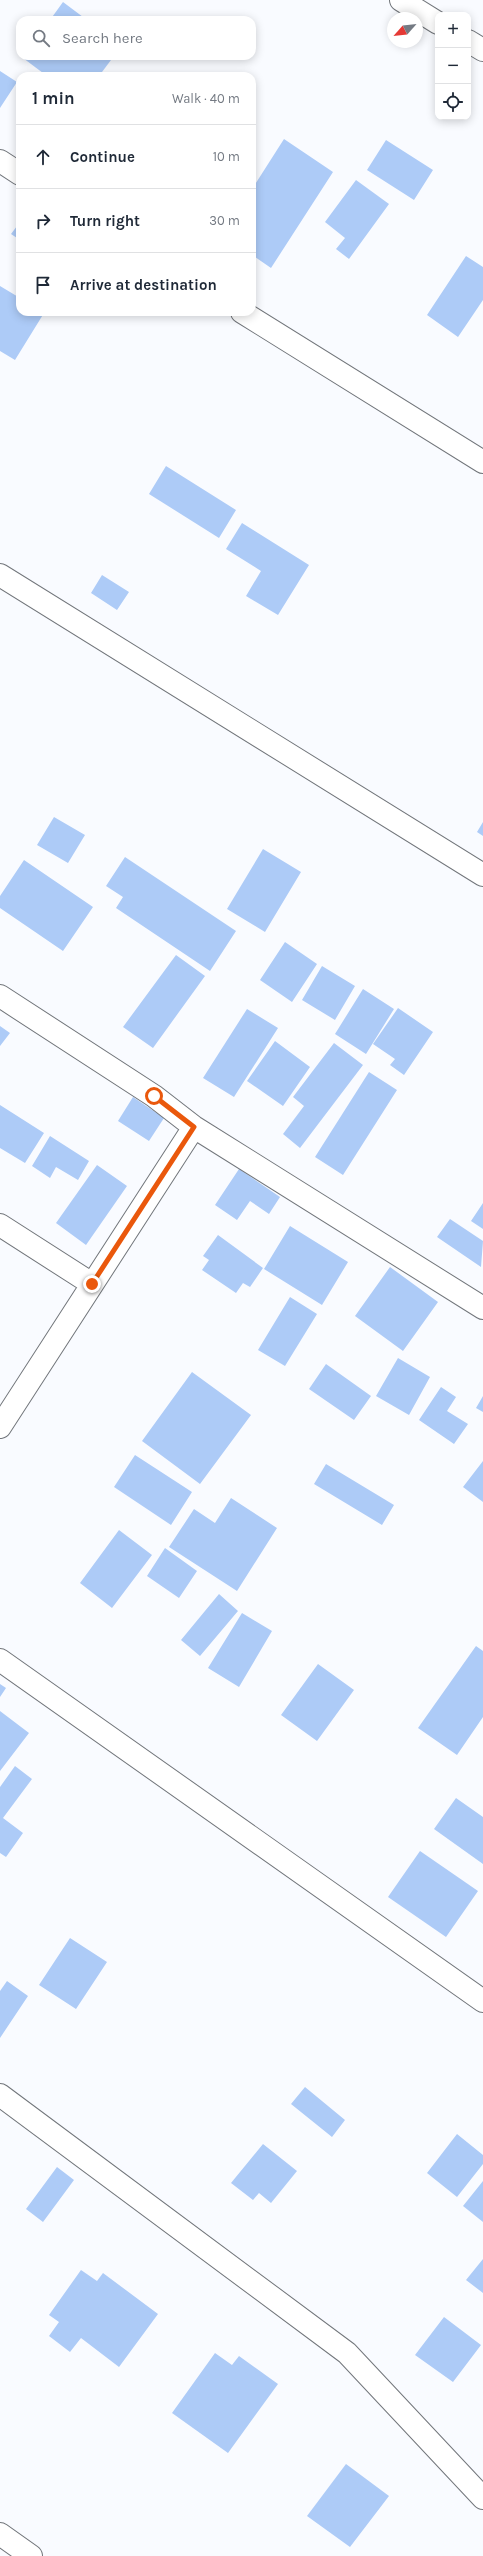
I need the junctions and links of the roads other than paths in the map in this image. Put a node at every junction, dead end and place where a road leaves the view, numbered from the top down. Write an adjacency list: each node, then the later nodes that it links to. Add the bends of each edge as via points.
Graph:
1 (401, 0): 2 (street)
2 (435, 21)
3 (471, 43): 4 (street)
4 (483, 50)
5 (0, 161): 6 (street)
6 (16, 171)
7 (248, 316): 8 (street)
8 (483, 462)
9 (0, 575): 10 (street)
10 (483, 874)
11 (0, 996): 12 (street, via 154,1096)
12 (194, 1127): 14 (street); 15 (street)
13 (0, 1225): 14 (street)
14 (92, 1284): 16 (street)
15 (483, 1308)
16 (0, 1427)
17 (0, 1660): 18 (street)
18 (483, 2001)
19 (0, 2095): 20 (street, via 347,2353)
20 (483, 2498)
21 (0, 2534): 22 (street)
22 (31, 2556)

